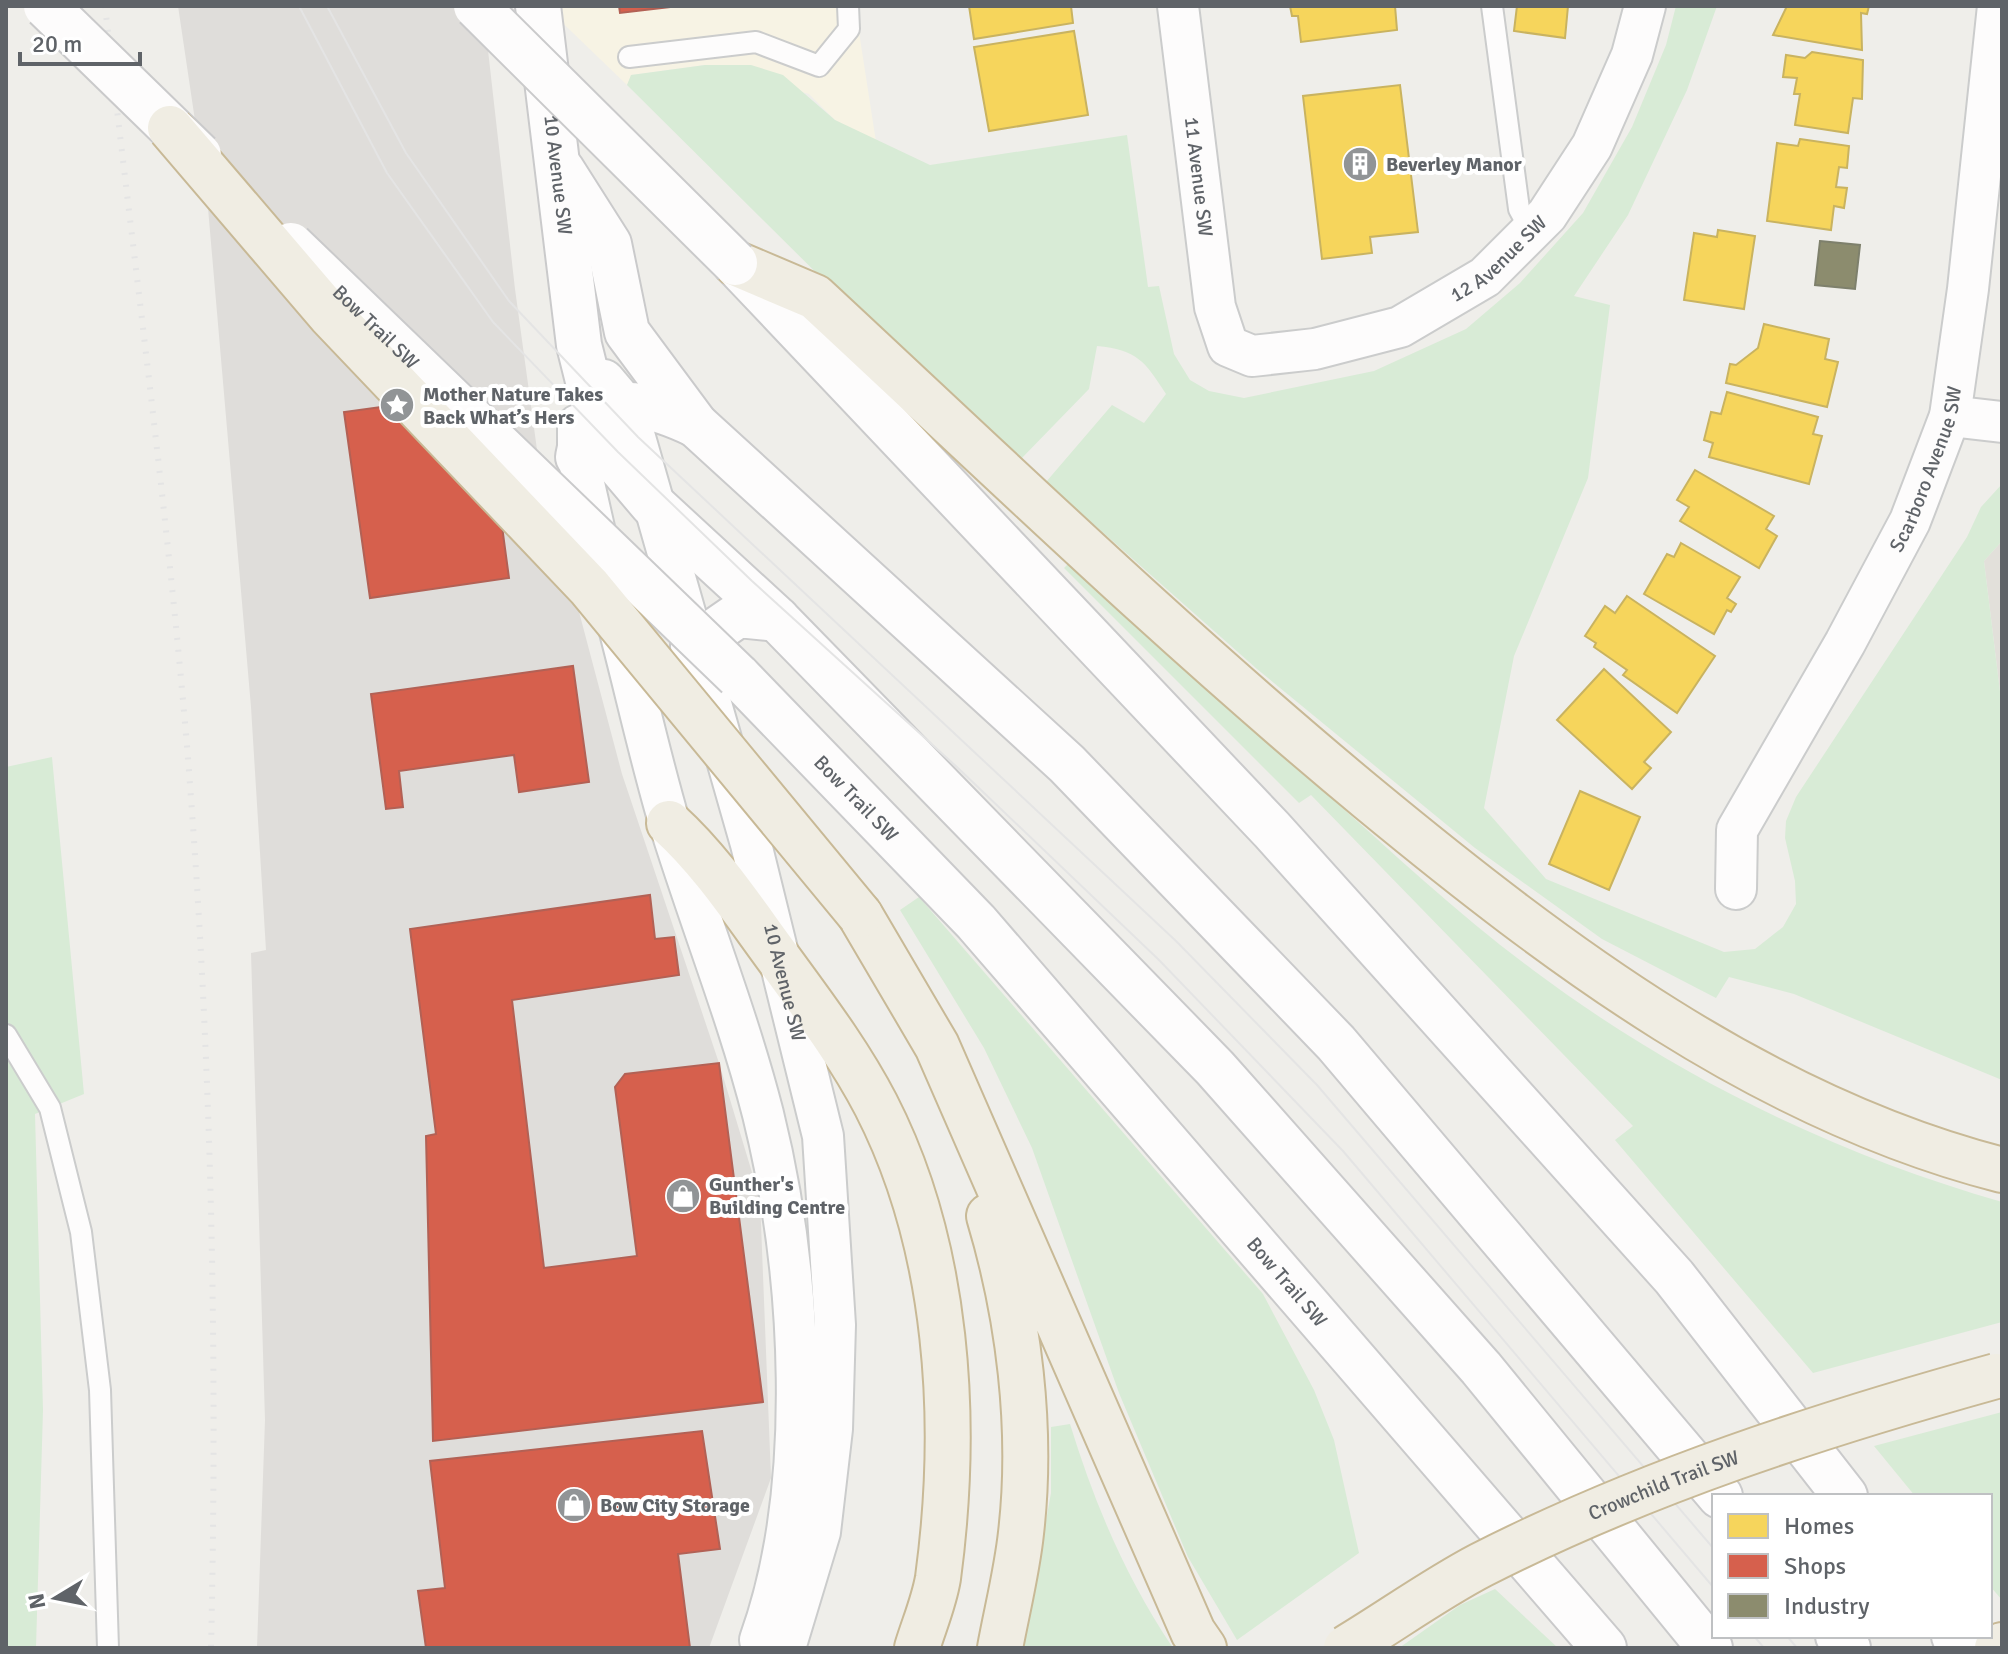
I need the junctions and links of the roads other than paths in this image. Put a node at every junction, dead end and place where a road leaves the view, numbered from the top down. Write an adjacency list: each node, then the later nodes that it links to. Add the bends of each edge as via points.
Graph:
1 (46, 6): 10 (main road, Bow Trail SW, bridge)
2 (476, 6): 13 (main road, bridge)
3 (538, 6): 11 (main road, 10 Avenue SW)
4 (848, 6): 9 (lane, via 849,29 819,66 756,42)
5 (1178, 6): 15 (street, 11 Avenue SW, via 1215,307)
6 (1492, 6): 12 (lane, via 1519,209)
7 (1645, 6): 12 (street, 12 Avenue SW, via 1632,55 1592,146)
8 (1998, 6): 17 (street, Scarboro Avenue SW)
9 (629, 57)
10 (170, 128): 28 (highway, bridge, via 330,315 589,587 860,915); 40 (main road, Bow Trail SW, bridge, via 738,676 976,922)
11 (556, 159): 14 (main road, 10 Avenue SW); 19 (main road, via 609,244 627,332)
12 (1532, 233): 15 (street, 12 Avenue SW, via 1485,277 1400,327 1315,349 1252,356)
13 (735, 263): 29 (highway, via 815,297 1285,730 1434,853 1619,993 1802,1097 1954,1158); 32 (main road, via 1272,830 1674,1277)
14 (579, 345): 16 (main road); 20 (street, 10 Avenue SW)
15 (1228, 346)
16 (611, 411): 19 (main road, via 635,404); 20 (main road, via 586,428); 21 (main road, via 613,458)
17 (1950, 416): 18 (street); 25 (street, Scarboro Avenue SW, via 1910,521 1737,830)
18 (2002, 422)
19 (696, 425): 31 (main road, via 1067,764 1336,1043)
20 (578, 457): 24 (street, 10 Avenue SW)
21 (652, 504): 22 (main road); 23 (street, 10 Avenue SW)
22 (777, 619): 23 (main road, via 738,615); 41 (main road, via 1215,1068 1481,1368)
23 (693, 646): 26 (street, 10 Avenue SW)
24 (669, 823): 26 (highway, via 709,865); 34 (street, 10 Avenue SW, via 762,1113 786,1226 796,1429 788,1528)
25 (1736, 889)
26 (782, 963): 35 (street, 10 Avenue SW, via 823,1136 835,1325 832,1429 820,1532); 36 (highway, via 836,1035 877,1107 911,1187 932,1261 946,1383 946,1478 937,1581)
27 (6, 1035): 33 (lane, via 50,1108 81,1232 100,1390)
28 (937, 1046): 37 (highway, via 999,1247 1024,1395 1021,1532); 38 (highway)
29 (2002, 1170)
30 (1999, 1375): 39 (highway, Crowchild Trail SW, bridge, via 1848,1417 1613,1504 1479,1566)
31 (1718, 1494)
32 (1843, 1494)
33 (108, 1648)
34 (757, 1648)
35 (785, 1648)
36 (917, 1648)
37 (1000, 1648)
38 (1204, 1648)
39 (1346, 1648)
40 (1604, 1648)
41 (1710, 1648)

